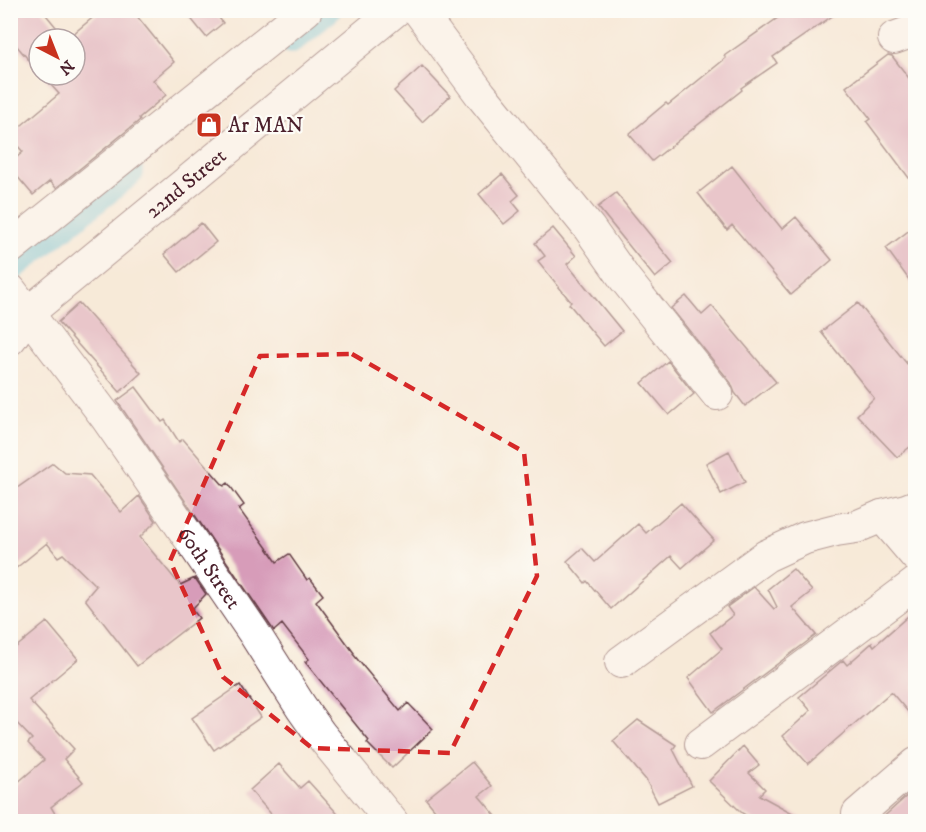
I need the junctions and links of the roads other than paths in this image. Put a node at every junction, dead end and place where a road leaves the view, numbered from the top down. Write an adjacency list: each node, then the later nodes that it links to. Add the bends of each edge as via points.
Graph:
1 (306, 10): 4 (street)
2 (396, 10): 5 (street, 22nd Street)
3 (418, 10): 7 (street)
4 (10, 248)
5 (19, 301): 6 (street, 22nd Street); 16 (street, 60th Street, via 130,452 320,735)
6 (10, 339)
7 (717, 394)
8 (915, 506): 9 (street)
9 (882, 516): 10 (street); 12 (street, via 856,527 805,538 766,556)
10 (915, 556)
11 (915, 583): 13 (street)
12 (621, 662)
13 (701, 744)
14 (915, 764): 15 (street)
15 (858, 814)
16 (392, 822)

